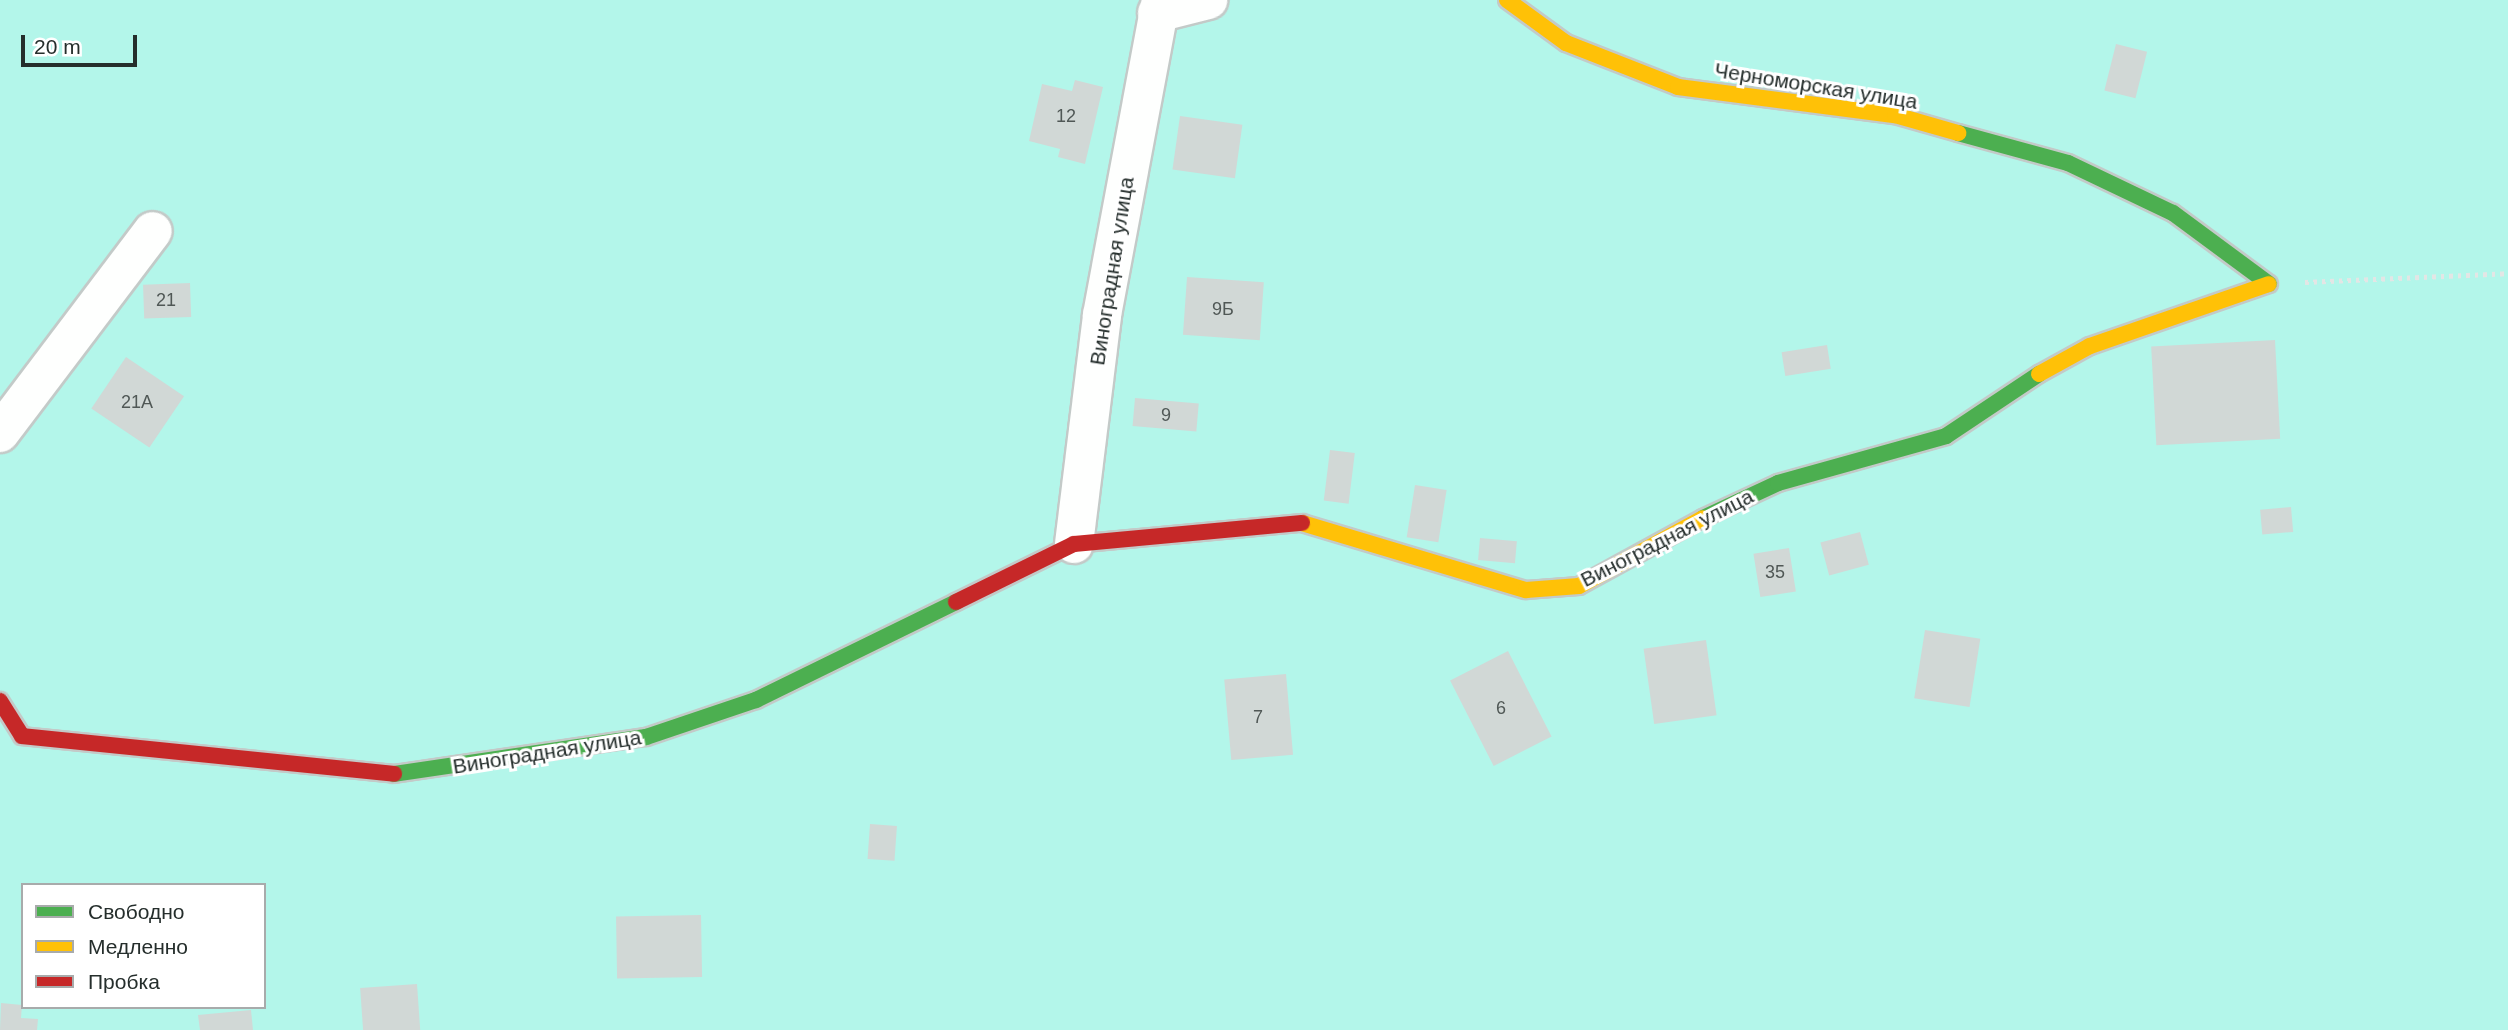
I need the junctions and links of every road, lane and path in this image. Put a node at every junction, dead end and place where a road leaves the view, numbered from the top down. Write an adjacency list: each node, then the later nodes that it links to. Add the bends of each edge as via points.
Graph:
1 (1208, 0): 3 (street)
2 (1507, 0): 6 (street, Черноморская улица, via 1566,43 1678,87 1895,115 2068,163 2174,213)
3 (1159, 6): 8 (street, Виноградная улица, via 1102,315)
4 (153, 231): 7 (street)
5 (2508, 273): 6 (path)
6 (2269, 284): 8 (street, Виноградная улица, via 2090,346 2033,377 1946,436 1778,483 1724,506 1579,586 1526,590 1302,523)
7 (0, 433)
8 (1074, 544): 10 (street, Виноградная улица, via 756,700 646,737 390,775)
9 (0, 701): 10 (street, Виноградная улица)
10 (11, 736)

